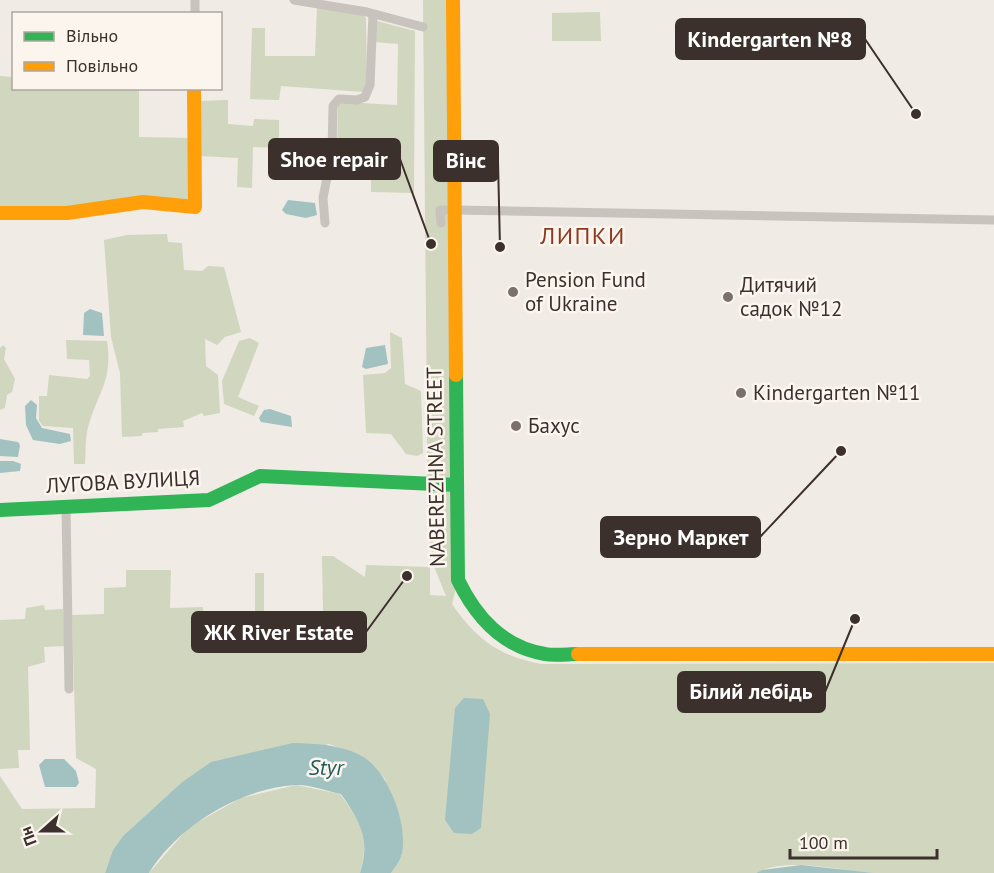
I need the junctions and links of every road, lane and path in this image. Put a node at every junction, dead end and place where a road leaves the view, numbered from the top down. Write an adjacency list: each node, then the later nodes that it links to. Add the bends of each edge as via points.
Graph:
1 (294, 0): 3 (street)
2 (453, 0): 6 (street, NABEREZHNA STREET)
3 (373, 14): 4 (street); 9 (street, via 368,91 365,97 339,99 333,106 332,152 322,198)
4 (423, 27)
5 (194, 90): 7 (street, via 195,207 143,202 67,213)
6 (455, 210): 8 (street); 10 (street, via 440,210); 11 (street, NABEREZHNA STREET)
7 (0, 213)
8 (994, 220)
9 (326, 223)
10 (441, 223)
11 (458, 485): 12 (street, ЛУГОВА ВУЛИЦЯ, via 260,476 209,501); 14 (street, NABEREZHNA STREET, via 458,580 469,604 483,624 513,643 545,654)
12 (66, 507): 13 (street, ЛУГОВА ВУЛИЦЯ); 15 (street)
13 (0, 510)
14 (994, 654)
15 (69, 689)

